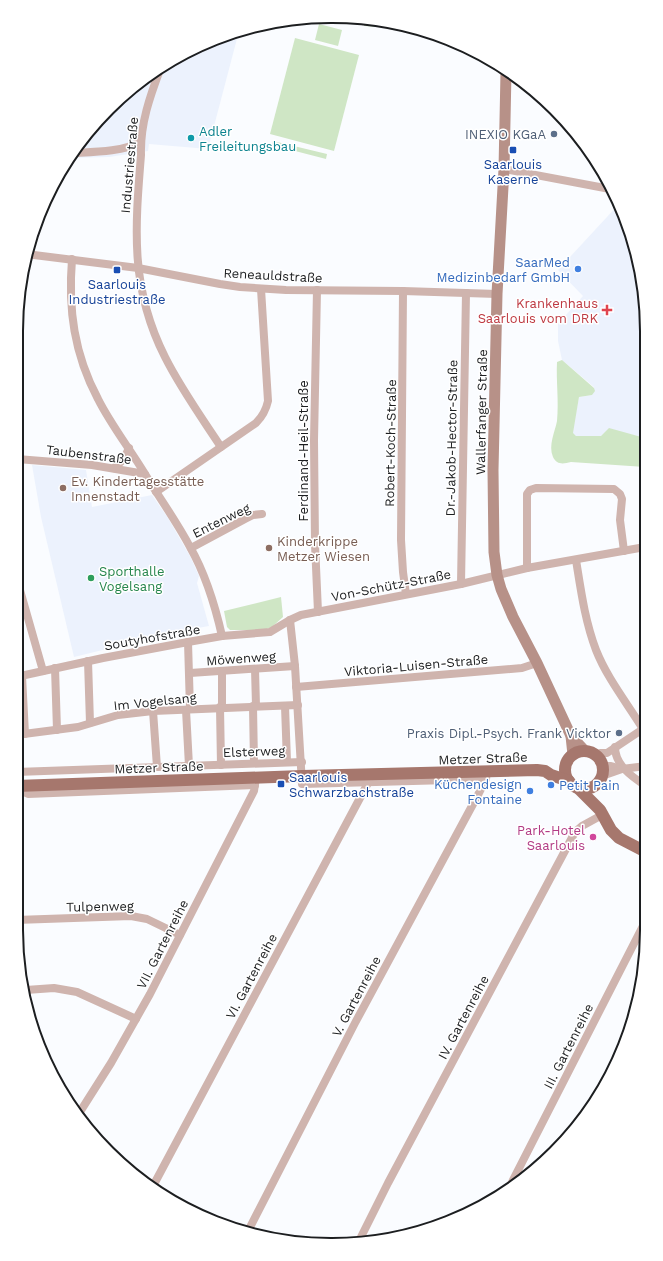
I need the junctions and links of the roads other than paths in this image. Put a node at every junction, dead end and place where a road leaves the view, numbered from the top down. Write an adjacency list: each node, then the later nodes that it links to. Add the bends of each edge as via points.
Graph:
1 (157, 77): 3 (street, Industriestraße, via 145,112)
2 (506, 77): 5 (main road, Wallerfanger Straße)
3 (140, 142): 4 (street, via 115,150); 9 (street, Industriestraße, via 136,237)
4 (81, 152)
5 (504, 169): 6 (street); 14 (main road, Wallerfanger Straße)
6 (604, 188)
7 (33, 255): 8 (street, Reneauldstraße)
8 (72, 259): 9 (street, Reneauldstraße); 16 (street, via 71,309 79,356 98,400)
9 (138, 268): 10 (street, Reneauldstraße); 15 (street, Industriestraße, via 150,320 165,357)
10 (261, 289): 11 (street, Reneauldstraße); 15 (street, via 268,401 266,410 256,423)
11 (317, 290): 12 (street, Reneauldstraße); 31 (street, Ferdinand-Heil-Straße, via 314,544)
12 (403, 291): 13 (street, Reneauldstraße); 29 (street, Robert-Koch-Straße, via 401,540)
13 (466, 293): 14 (street, Reneauldstraße); 28 (street, Dr.-Jakob-Hector-Straße)
14 (497, 294): 27 (main road, Wallerfanger Straße, via 493,470 494,552)
15 (221, 447): 20 (street)
16 (129, 448): 18 (street, via 124,459); 19 (street)
17 (23, 459): 18 (street, Taubenstraße)
18 (114, 468): 19 (street, Taubenstraße)
19 (145, 474): 20 (street, Taubenstraße)
20 (156, 492): 22 (street, Taubenstraße)
21 (262, 514): 22 (street, Entenweg, via 253,515)
22 (191, 548): 33 (street, Taubenstraße, via 215,607)
23 (640, 549): 24 (street, Von-Schütz-Straße)
24 (624, 551): 25 (street, Von-Schütz-Straße); 26 (street, via 620,520 622,499 614,489 536,488 527,494)
25 (576, 560): 26 (street, Von-Schütz-Straße); 52 (street, via 585,615 597,651 604,667)
26 (527, 568): 27 (street, Von-Schütz-Straße)
27 (497, 575): 28 (street, Von-Schütz-Straße); 36 (main road, Wallerfanger Straße, via 513,617)
28 (461, 584): 29 (street, Von-Schütz-Straße)
29 (406, 594): 31 (street, Von-Schütz-Straße)
30 (23, 601): 40 (street)
31 (318, 612): 32 (street, Von-Schütz-Straße)
32 (290, 620): 33 (street, Soutyhofstraße, via 270,632); 37 (street)
33 (222, 636): 34 (street, Soutyhofstraße)
34 (188, 642): 35 (street, Soutyhofstraße); 42 (street)
35 (88, 661): 38 (street, Soutyhofstraße); 53 (street)
36 (537, 663): 44 (street, Viktoria-Luisen-Straße, via 522,668); 63 (main road, Wallerfanger Straße, via 571,736)
37 (295, 666): 39 (street, Möwenweg); 44 (street)
38 (55, 668): 40 (street, Soutyhofstraße); 54 (street)
39 (255, 668): 41 (street, Möwenweg); 46 (street)
40 (43, 671): 43 (street, Soutyhofstraße)
41 (222, 671): 42 (street, Möwenweg); 48 (street)
42 (190, 673): 49 (street)
43 (23, 675)
44 (296, 687): 45 (street)
45 (298, 705): 47 (street, Im Vogelsang); 59 (street)
46 (255, 706): 47 (street, Im Vogelsang); 48 (street, Im Vogelsang); 60 (street)
47 (285, 706): 58 (street)
48 (221, 707): 49 (street, Im Vogelsang); 61 (street)
49 (188, 710): 50 (street, Im Vogelsang); 62 (street)
50 (153, 711): 53 (street, Im Vogelsang, via 118,715); 64 (street)
51 (23, 715): 56 (street)
52 (640, 722)
53 (90, 724): 54 (street, Im Vogelsang)
54 (58, 730): 56 (street, Im Vogelsang)
55 (640, 731): 57 (street)
56 (25, 734)
57 (615, 747): 63 (street); 66 (street, via 616,758)
58 (287, 762): 59 (street, Elsterweg); 60 (street, Elsterweg)
59 (302, 762): 70 (street)
60 (254, 763): 61 (street, Elsterweg)
61 (221, 764): 62 (street, Elsterweg)
62 (189, 766): 64 (street, Elsterweg)
63 (593, 766): 66 (street); 67 (main road, Metzer Straße, via 552,767); 74 (main road, via 591,788); 74 (main road, via 566,771); 76 (main road)
64 (157, 767): 68 (street, Elsterweg)
65 (640, 767): 66 (street)
66 (624, 769): 73 (street)
67 (545, 771): 69 (main road, Metzer Straße); 74 (main road, Metzer Straße)
68 (23, 772)
69 (487, 775): 71 (main road, Metzer Straße); 86 (street, V. Gartenreihe)
70 (302, 776): 71 (main road, Metzer Straße); 72 (main road, Metzer Straße)
71 (369, 779): 85 (street, VI. Gartenreihe)
72 (256, 782): 75 (main road, Metzer Straße); 80 (street, VII. Gartenreihe)
73 (640, 782)
74 (573, 784): 76 (main road)
75 (23, 787)
76 (601, 812): 77 (main road, via 611,830 619,838); 87 (street, IV. Gartenreihe, via 575,832)
77 (640, 849)
78 (23, 920): 80 (street, Tulpenweg, via 131,916 147,919)
79 (640, 932): 84 (street, III. Gartenreihe)
80 (180, 935): 82 (street, VII. Gartenreihe)
81 (29, 990): 82 (street, via 54,988 77,992)
82 (136, 1019): 83 (street, VII. Gartenreihe)
83 (81, 1110)
84 (514, 1178)
85 (155, 1182)
86 (250, 1227)
87 (361, 1236)

